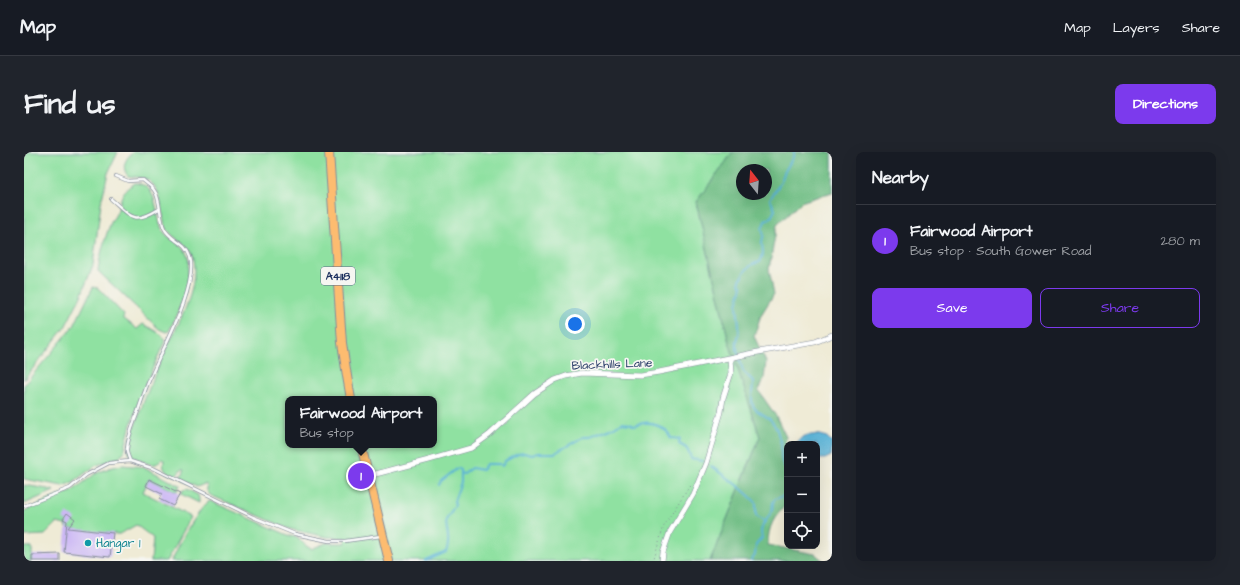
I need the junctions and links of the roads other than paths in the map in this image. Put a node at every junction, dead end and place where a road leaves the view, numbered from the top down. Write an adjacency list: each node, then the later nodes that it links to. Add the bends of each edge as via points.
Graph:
1 (329, 152): 7 (main road, A4118, via 342,343)
2 (116, 176): 4 (lane, via 128,181 143,180 155,191)
3 (111, 199): 4 (lane, via 137,219)
4 (159, 209): 9 (lane, via 168,234 186,248 190,258 190,284 134,421 126,450)
5 (832, 335): 6 (street, Blackhills Lane, via 815,342)
6 (733, 357): 10 (street, Blackhills Lane, via 640,375 582,373 566,376 534,394 471,448); 14 (street, via 731,373 722,398 722,412 706,463 670,532)
7 (350, 396)
8 (362, 448): 10 (main road)
9 (130, 461): 11 (lane, via 109,463 86,475 70,488); 12 (lane, via 155,469 253,517 295,534 329,541)
10 (368, 476): 12 (main road)
11 (24, 506)
12 (384, 535): 13 (main road)
13 (389, 561)
14 (662, 561)

